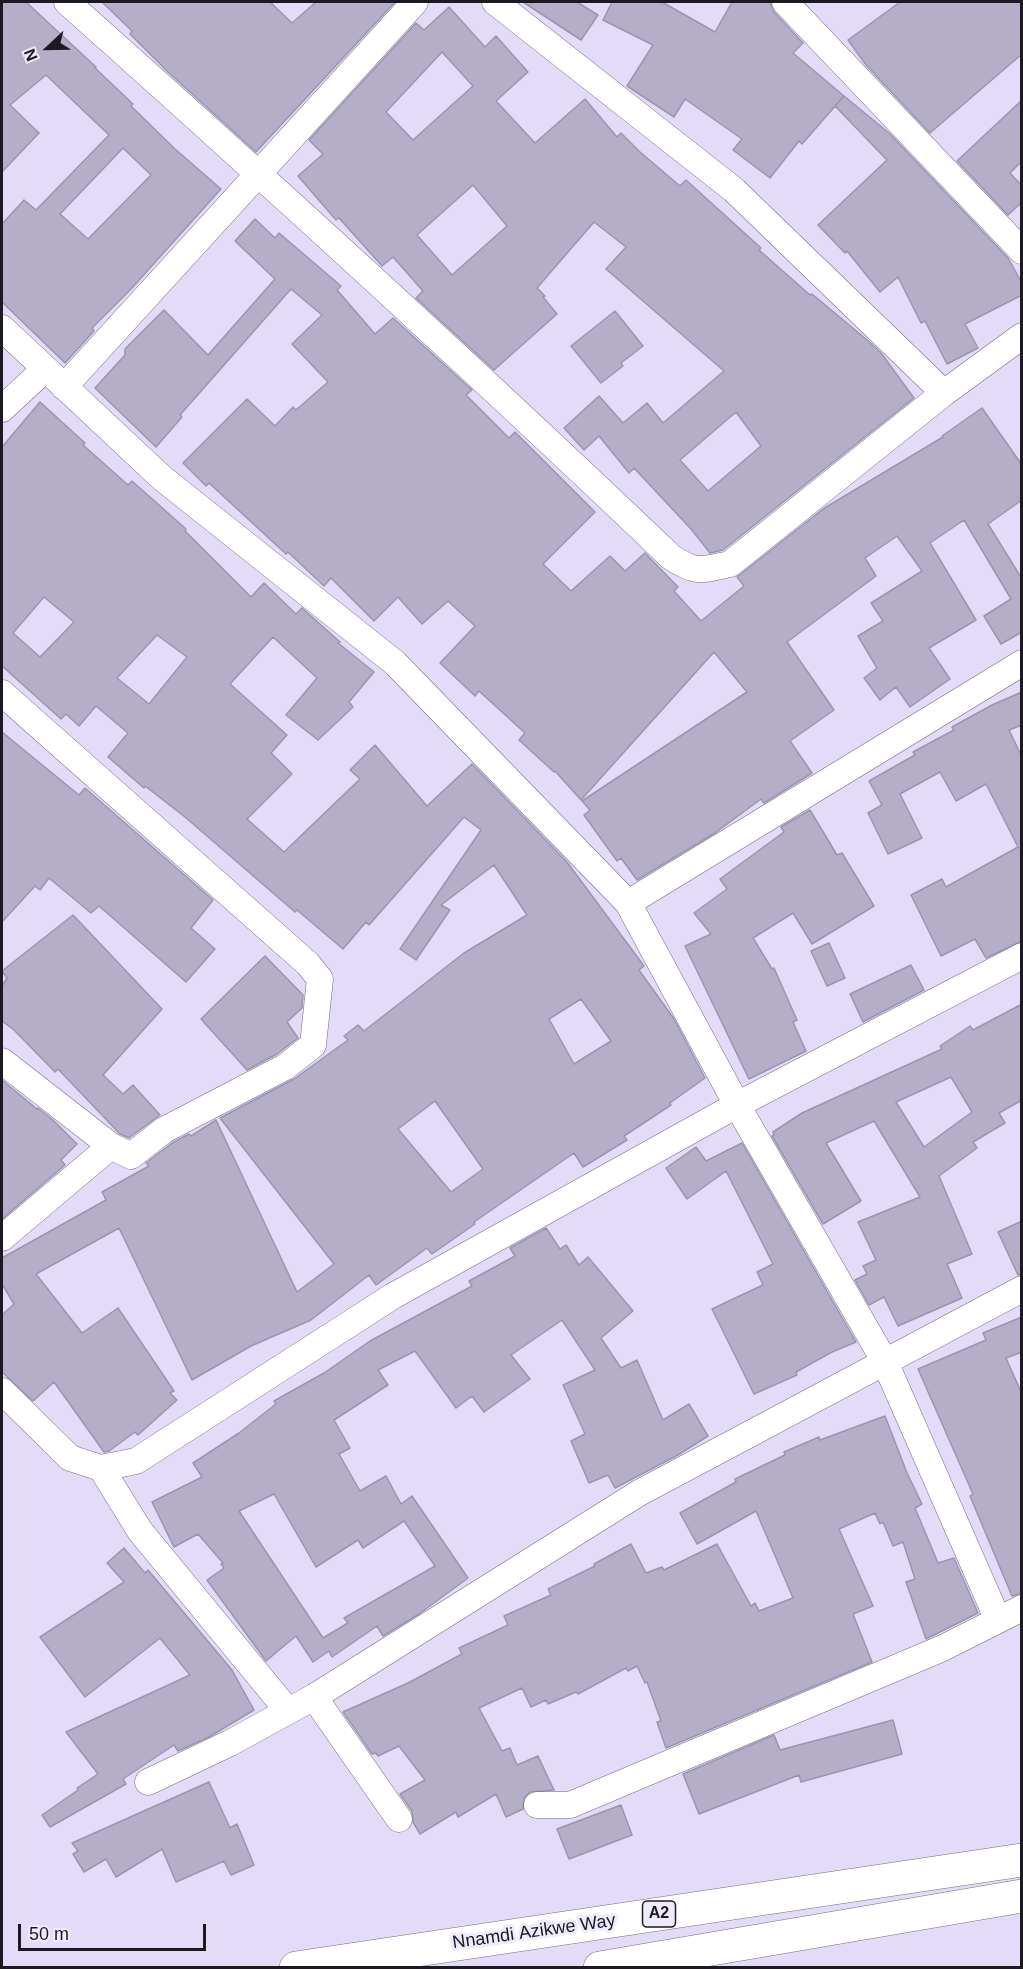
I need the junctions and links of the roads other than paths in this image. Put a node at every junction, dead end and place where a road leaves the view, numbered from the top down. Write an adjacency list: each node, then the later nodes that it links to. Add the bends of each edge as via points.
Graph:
1 (67, 2): 5 (street)
2 (415, 2): 5 (street)
3 (495, 2): 11 (street, via 734,190)
4 (785, 2): 6 (street)
5 (258, 172): 10 (street); 11 (street, via 671,557 690,569 730,564)
6 (1022, 250)
7 (2, 328): 9 (street)
8 (1022, 336): 11 (street)
9 (45, 369): 10 (street); 12 (street)
10 (64, 387): 15 (street, via 162,478 396,663)
11 (944, 393)
12 (2, 409)
13 (1022, 663): 15 (street)
14 (2, 693): 19 (street, via 308,964 320,979 313,1045 285,1067 164,1130 131,1156)
15 (628, 903): 18 (street)
16 (1022, 956): 18 (street)
17 (2, 1061): 19 (street)
18 (737, 1105): 22 (street); 24 (street, via 393,1296 136,1461)
19 (111, 1146): 20 (street)
20 (2, 1238)
21 (1022, 1289): 22 (street)
22 (885, 1362): 26 (street); 27 (street, via 639,1493)
23 (2, 1391): 24 (street, via 70,1458)
24 (101, 1468): 28 (street, via 140,1531)
25 (1022, 1608): 26 (street)
26 (998, 1620): 30 (street, via 943,1648 570,1806)
27 (314, 1697): 28 (street); 31 (street)
28 (288, 1711): 29 (street)
29 (148, 1782)
30 (537, 1805)
31 (399, 1819)
32 (1022, 1860): 34 (highway, Nnamdi Azikwe Way / A2)
33 (1022, 1896): 35 (highway)
34 (296, 1968)
35 (600, 1968)

